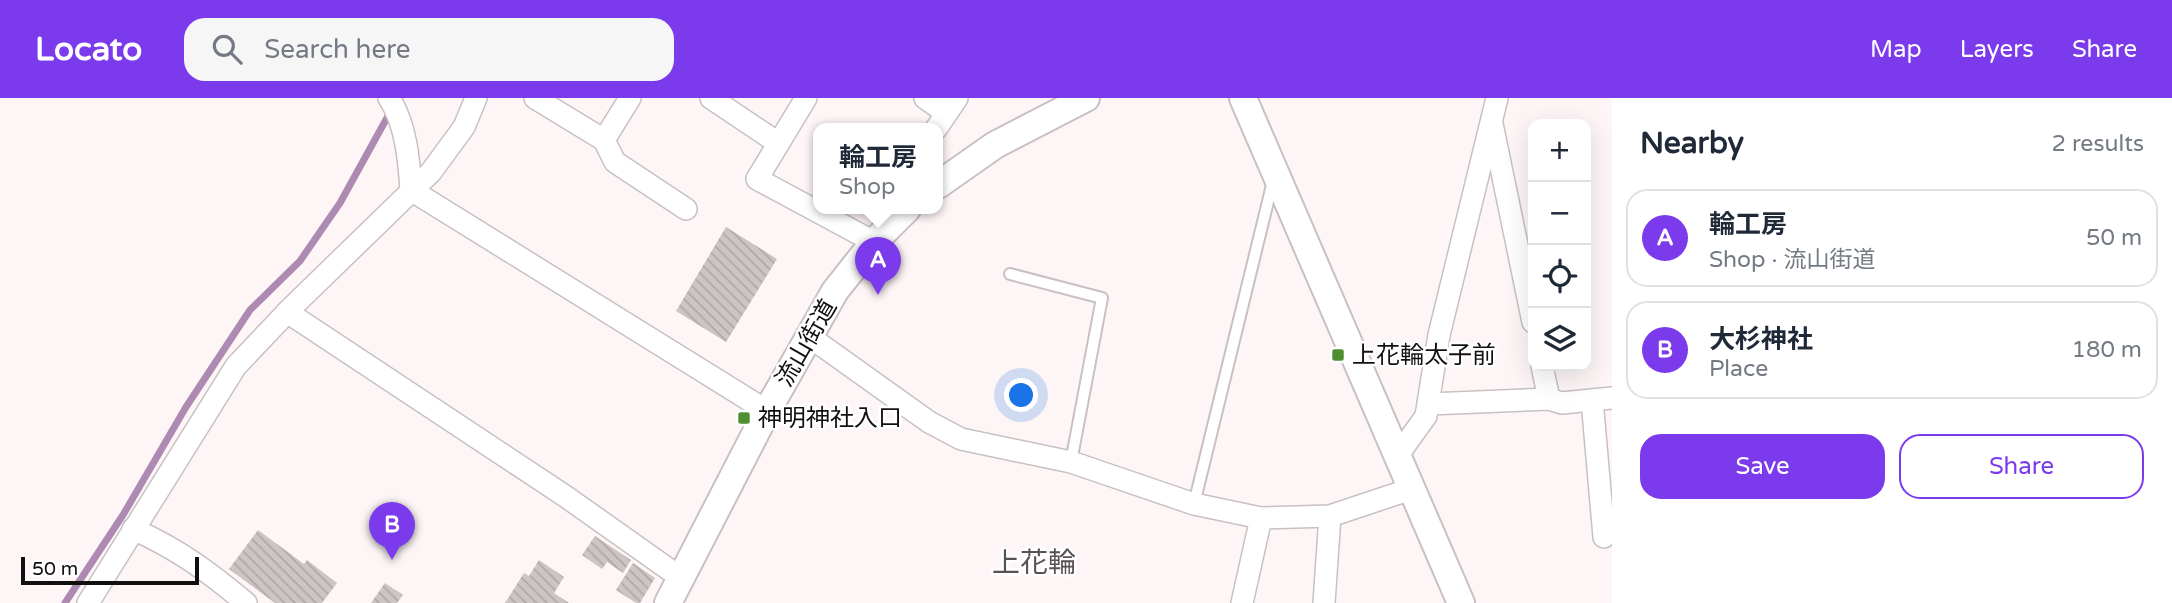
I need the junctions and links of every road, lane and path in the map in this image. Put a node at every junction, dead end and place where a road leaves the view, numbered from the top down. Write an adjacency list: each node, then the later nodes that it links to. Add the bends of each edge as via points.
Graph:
1 (389, 98): 16 (street, via 398,111)
2 (476, 98): 16 (street, via 464,127 431,172)
3 (535, 98): 12 (street)
4 (630, 98): 12 (street)
5 (711, 98): 13 (street)
6 (806, 98): 13 (street)
7 (925, 98): 11 (street)
8 (1086, 98): 15 (street, via 995,145)
9 (1243, 98): 14 (street)
10 (1494, 108): 23 (street); 29 (street, via 1439,335)
11 (946, 113)
12 (604, 141): 18 (street, via 615,162)
13 (778, 143): 17 (street, via 757,179)
14 (1276, 171): 31 (street); 34 (lane)
15 (943, 181)
16 (411, 190): 24 (street); 30 (street)
17 (813, 199)
18 (686, 209)
19 (853, 214): 21 (street)
20 (901, 214): 21 (street, 流山街道)
21 (886, 226): 25 (street, 流山街道, via 835,291)
22 (1010, 274): 32 (lane, via 1102,298)
23 (1530, 308)
24 (287, 312): 37 (street, via 236,366); 39 (street)
25 (810, 337): 30 (street, 流山街道); 32 (street, via 929,422 961,439)
26 (1543, 371): 27 (street)
27 (1549, 399): 28 (street, via 1562,404); 29 (street)
28 (1602, 399): 38 (street)
29 (1429, 404): 31 (street, via 1426,416)
30 (767, 411): 39 (street, 流山街道)
31 (1398, 455): 33 (street)
32 (1071, 462): 34 (street)
33 (1411, 489): 35 (street); 45 (street)
34 (1194, 504): 36 (street)
35 (1330, 516): 36 (street); 44 (street)
36 (1261, 518): 43 (street)
37 (133, 529): 40 (street); 41 (street, via 182,553)
38 (1604, 537)
39 (681, 578): 42 (street, 流山街道)
40 (89, 603)
41 (246, 603)
42 (668, 603)
43 (1242, 603)
44 (1324, 603)
45 (1461, 603)

